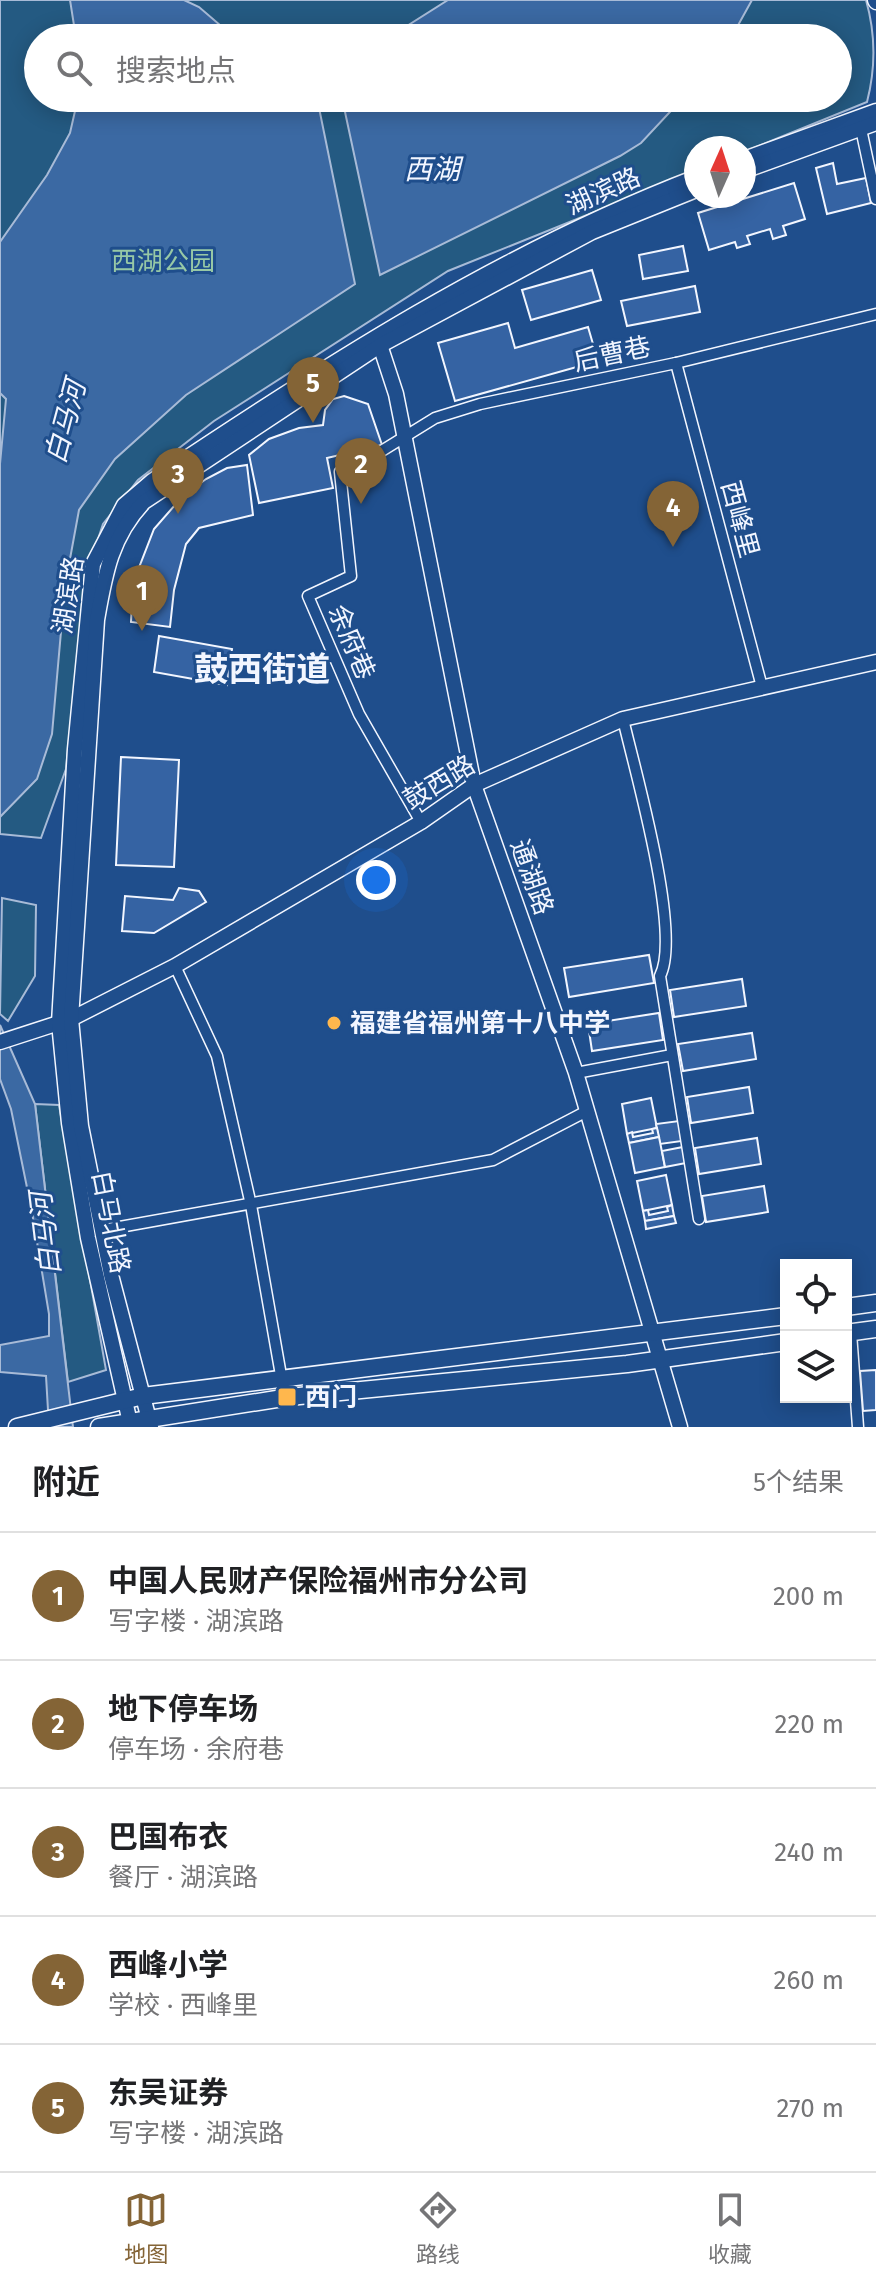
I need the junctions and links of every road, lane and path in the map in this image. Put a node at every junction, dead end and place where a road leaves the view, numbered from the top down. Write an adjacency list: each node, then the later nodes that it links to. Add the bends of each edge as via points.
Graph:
1 (876, 111): 4 (main road)
2 (876, 123): 3 (main road)
3 (861, 129): 5 (main road); 8 (street)
4 (756, 155)
5 (756, 167)
6 (684, 182): 10 (main road, 湖滨路, via 616,208)
7 (684, 195): 10 (main road, 湖滨路, via 592,232)
8 (876, 199)
9 (876, 314): 11 (street, 后曹巷)
10 (379, 340): 12 (main road, 通湖路); 20 (main road, 湖滨路, via 144,502 108,557 97,620)
11 (676, 363): 12 (street, 后曹巷, via 480,404 435,418); 15 (street, 西峰里)
12 (404, 438): 13 (street, 后曹巷); 17 (main road, 通湖路)
13 (367, 460): 18 (street, 余府巷, via 340,472 351,576 308,596 359,714)
14 (876, 662): 15 (main road, 鼓西路)
15 (762, 687): 16 (main road, 鼓西路)
16 (623, 719): 17 (main road, 鼓西路); 22 (street, via 658,871 667,962 660,976)
17 (474, 785): 18 (main road, 鼓西路); 23 (main road, 通湖路)
18 (421, 822): 19 (main road, 鼓西路)
19 (175, 966): 20 (main road, 鼓西路); 25 (street, via 217,1056)
20 (65, 1021): 21 (main road, 鼓西路); 27 (main road); 39 (main road, 白马北路, via 69,1123)
21 (0, 1042)
22 (672, 1055): 23 (street); 26 (street)
23 (576, 1073): 24 (main road, 通湖路)
24 (587, 1111): 25 (street, via 493,1160); 33 (main road, 通湖路)
25 (251, 1205): 27 (street); 37 (street)
26 (699, 1219)
27 (103, 1230): 38 (main road)
28 (876, 1303): 29 (main road)
29 (852, 1306)
30 (780, 1317): 33 (main road)
31 (876, 1329): 32 (main road)
32 (852, 1332)
33 (653, 1334): 35 (main road, 通湖路); 37 (main road)
34 (780, 1343): 35 (main road)
35 (661, 1360): 40 (main road, via 289,1397); 44 (main road, 通湖路)
36 (852, 1371): 45 (street)
37 (282, 1381): 38 (main road)
38 (143, 1396): 39 (main road); 40 (main road)
39 (124, 1399): 41 (main road); 42 (main road, 白马北路)
40 (150, 1424): 42 (main road)
41 (24, 1425)
42 (131, 1425): 43 (main road)
43 (99, 1427)
44 (680, 1427)
45 (858, 1427)

